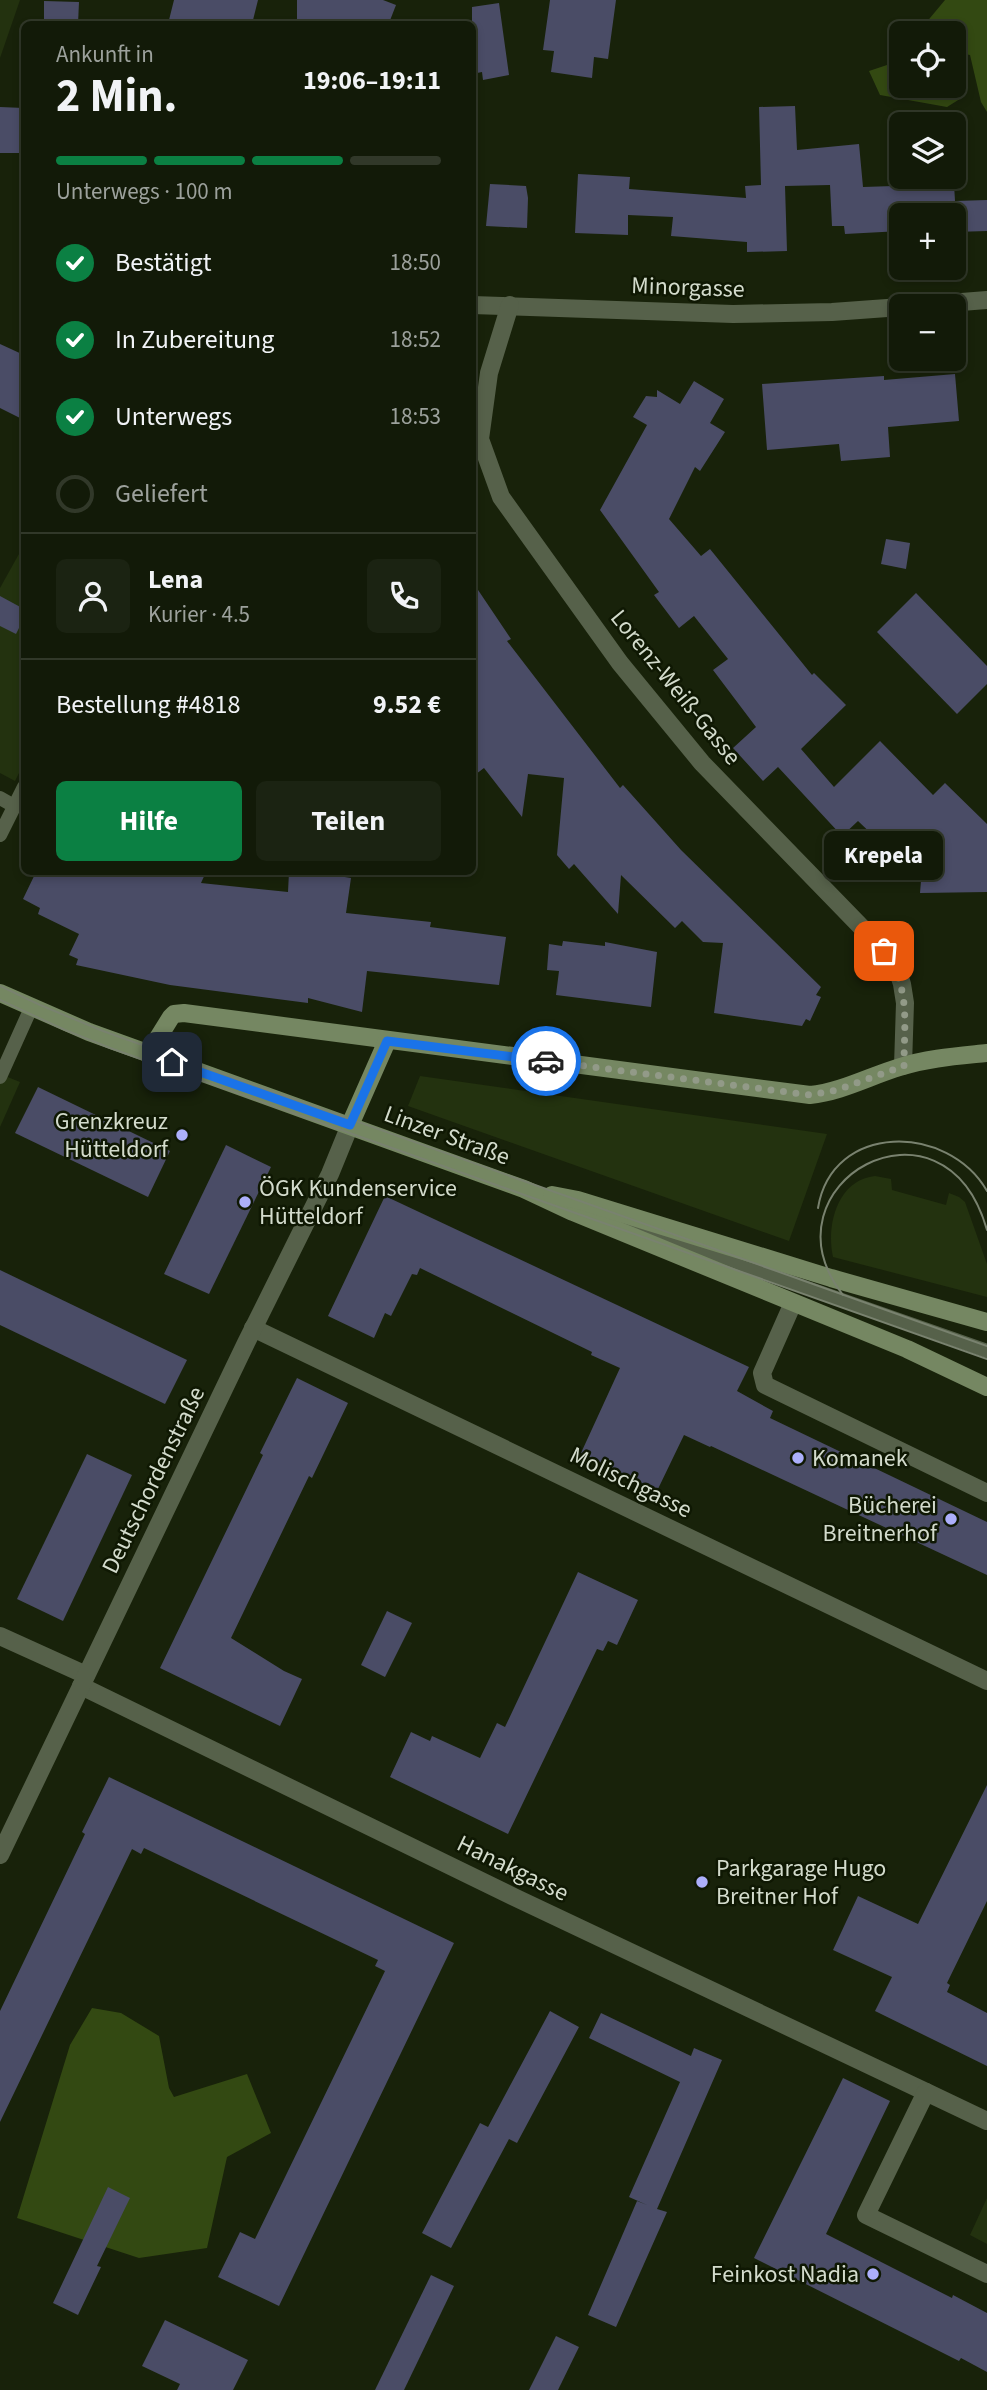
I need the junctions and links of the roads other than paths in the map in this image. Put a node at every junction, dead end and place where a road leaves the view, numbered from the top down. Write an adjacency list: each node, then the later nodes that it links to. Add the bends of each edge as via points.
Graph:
1 (987, 300): 2 (street)
2 (966, 302)
3 (476, 305): 4 (street, Minorgasse)
4 (510, 305): 5 (street, Minorgasse, via 733,314); 15 (street, Lorenz-Weiß-Gasse, via 489,373 481,439 501,497 620,663 702,763 895,966 905,1003)
5 (889, 308)
6 (21, 793): 8 (lane)
7 (0, 798): 8 (lane)
8 (14, 806): 9 (lane)
9 (0, 835)
10 (0, 993): 11 (main road, Linzer Straße)
11 (31, 1008): 14 (main road, Linzer Straße); 16 (lane)
12 (387, 1041): 14 (main road, via 179,1013 167,1021); 15 (main road, via 810,1095); 17 (main road)
13 (987, 1053): 15 (main road)
14 (148, 1054): 17 (main road, Linzer Straße)
15 (904, 1066)
16 (0, 1077)
17 (350, 1125): 18 (main road, Linzer Straße); 21 (street, Deutschordenstraße)
18 (524, 1189): 19 (main road, Linzer Straße); 20 (main road, Linzer Straße, via 578,1200); 22 (lane)
19 (793, 1303): 23 (main road, Linzer Straße); 24 (street, via 762,1373 765,1385)
20 (987, 1322)
21 (253, 1328): 26 (street, Deutschordenstraße); 27 (street, Molischgasse)
22 (987, 1351)
23 (987, 1387)
24 (987, 1493)
25 (0, 1636): 26 (street, Hanakgasse)
26 (83, 1680): 28 (street, Deutschordenstraße); 29 (street, Hanakgasse, via 514,1897)
27 (987, 1681)
28 (0, 1855)
29 (926, 2092): 30 (street, Hanakgasse); 31 (street, via 866,2215)
30 (987, 2121)
31 (987, 2274)

